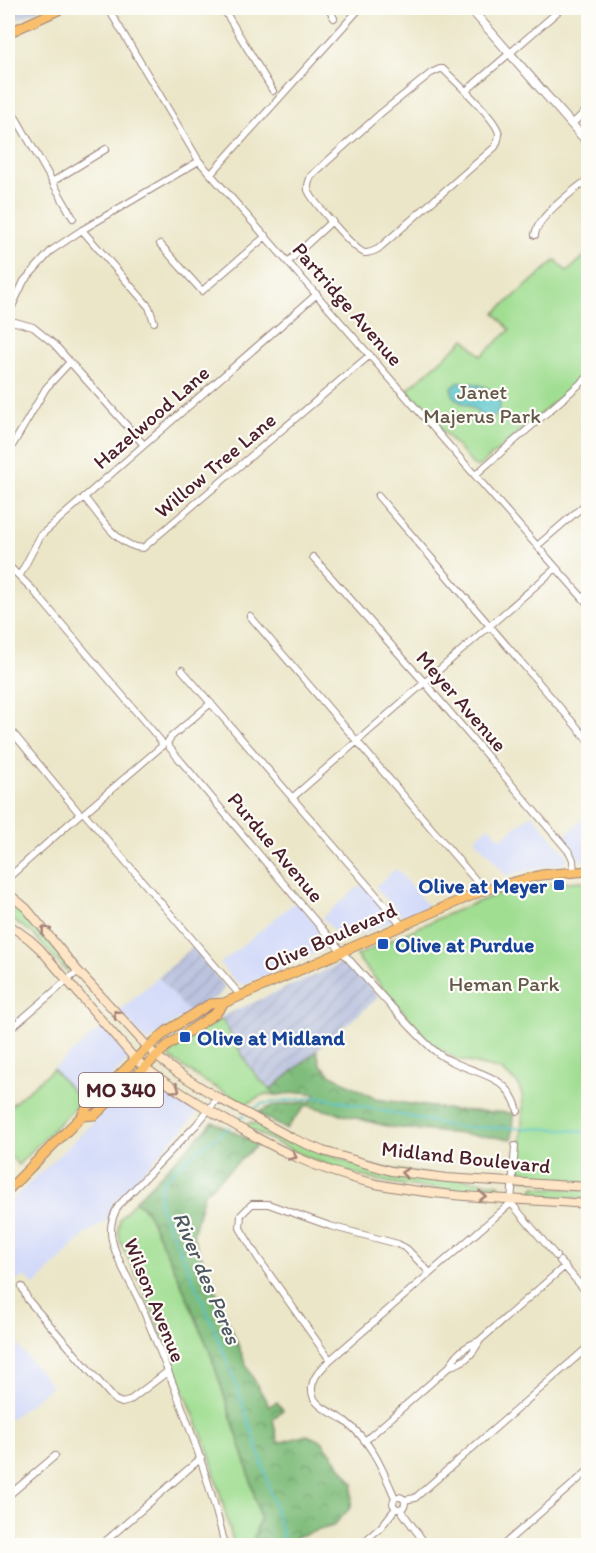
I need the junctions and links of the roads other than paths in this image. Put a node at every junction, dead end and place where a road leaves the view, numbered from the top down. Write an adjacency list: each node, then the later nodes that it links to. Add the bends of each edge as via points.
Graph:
1 (63, 8): 9 (main road)
2 (108, 8): 18 (street, Partridge Avenue)
3 (223, 8): 11 (street)
4 (328, 8): 8 (street)
5 (360, 8): 19 (street)
6 (470, 8): 10 (street)
7 (562, 8): 10 (street)
8 (334, 18)
9 (8, 33)
10 (510, 52): 12 (street); 15 (street)
11 (273, 91)
12 (466, 91): 23 (street, via 443,69 431,73 318,170 308,184 309,191); 23 (street, via 496,126 499,135 495,147 378,249 362,252)
13 (8, 104): 21 (street)
14 (588, 109): 15 (street)
15 (572, 124): 16 (street)
16 (588, 143)
17 (106, 149): 21 (street)
18 (199, 161): 19 (street, Partridge Avenue); 24 (street)
19 (211, 174): 26 (street, Partridge Avenue)
20 (588, 179): 25 (street, via 545,216)
21 (52, 182): 22 (street)
22 (74, 218)
23 (332, 221): 28 (street)
24 (82, 230): 30 (street, via 41,261 24,281); 32 (street, via 149,307)
25 (535, 235)
26 (266, 236): 27 (street, via 202,291); 28 (street, Partridge Avenue)
27 (160, 244)
28 (289, 261): 29 (street, Partridge Avenue)
29 (317, 294): 33 (street, Partridge Avenue); 36 (street, Hazelwood Lane)
30 (8, 315)
31 (8, 320): 34 (street, via 33,327)
32 (154, 322)
33 (370, 355): 38 (street, Partridge Avenue); 40 (street, Willow Tree Lane, via 143,548 134,548 120,539)
34 (70, 362): 36 (street); 37 (street, via 46,388)
35 (588, 377): 38 (street)
36 (144, 445): 40 (street, Hazelwood Lane)
37 (8, 453)
38 (475, 475): 42 (street, Partridge Avenue)
39 (378, 496): 49 (street)
40 (84, 497): 46 (street, Hazelwood Lane, via 40,535)
41 (588, 502): 42 (street)
42 (537, 546): 45 (street, Partridge Avenue)
43 (313, 557): 51 (street, Meyer Avenue)
44 (8, 565): 46 (street, Purdue Avenue)
45 (556, 568): 47 (street, Partridge Avenue); 49 (street)
46 (20, 575): 56 (street, Purdue Avenue)
47 (588, 604)
48 (250, 616): 55 (street)
49 (489, 626): 51 (street); 54 (street)
50 (182, 670): 52 (street)
51 (424, 682): 55 (street); 60 (street, Meyer Avenue, via 570,853)
52 (211, 703): 56 (street); 57 (street)
53 (8, 727): 58 (street)
54 (588, 740)
55 (357, 741): 57 (street); 62 (street)
56 (165, 744): 58 (street); 66 (street, Purdue Avenue)
57 (292, 798): 65 (street)
58 (82, 814): 61 (street); 69 (street)
59 (588, 871): 60 (main road, Olive Boulevard / MO 340)
60 (574, 872): 62 (main road, Olive Boulevard / MO 340, via 541,875)
61 (8, 878)
62 (484, 890): 65 (main road, Olive Boulevard / MO 340)
63 (8, 893): 67 (main road, Midland Boulevard, one-way to 63, via 26,908)
64 (8, 924): 68 (main road, Midland Boulevard, via 29,939)
65 (402, 925): 66 (main road, Olive Boulevard / MO 340)
66 (344, 952): 69 (main road, Olive Boulevard / MO 340); 78 (street, Purdue Avenue, via 431,1048 500,1082 515,1099)
67 (78, 971): 68 (street); 72 (main road, Midland Boulevard, one-way to 67)
68 (67, 981): 71 (street); 74 (main road, Midland Boulevard)
69 (240, 995): 70 (main road, Olive Boulevard / MO 340)
70 (224, 1003): 72 (main road, Olive Boulevard / MO 340, via 210,1004 187,1017); 73 (main road, Olive Boulevard / MO 340)
71 (8, 1031)
72 (147, 1048): 73 (main road, Midland Boulevard); 74 (main road, Olive Boulevard / MO 340)
73 (156, 1056): 75 (main road, Olive Boulevard / MO 340); 76 (main road, Midland Boulevard)
74 (135, 1059): 75 (main road, Midland Boulevard); 79 (main road, Olive Boulevard / MO 340)
75 (145, 1067): 77 (main road, Midland Boulevard, one-way to 77); 79 (main road, Olive Boulevard / MO 340, via 95,1114)
76 (218, 1098): 77 (street, Wilson Avenue); 81 (main road, Midland Boulevard, one-way to 76, via 391,1171 292,1138)
77 (209, 1110): 84 (main road, Midland Boulevard, one-way to 84, via 308,1163 373,1183); 92 (street, Wilson Avenue, via 119,1205 111,1226 114,1247)
78 (518, 1111)
79 (82, 1116): 83 (main road, Olive Boulevard / MO 340)
80 (515, 1146): 81 (street)
81 (513, 1182): 82 (main road, Midland Boulevard); 84 (street)
82 (588, 1187)
83 (8, 1190)
84 (511, 1201): 85 (main road, Midland Boulevard); 86 (street); 87 (street)
85 (588, 1204)
86 (560, 1261): 89 (street); 93 (street, via 479,1341 467,1345 450,1366)
87 (430, 1273): 91 (street); 91 (street, via 398,1244 268,1204 256,1203 244,1210 240,1228)
88 (22, 1287): 92 (street, via 28,1300 115,1400 129,1401)
89 (588, 1293)
90 (588, 1347): 99 (street, via 415,1498)
91 (330, 1360): 93 (street, via 317,1374 312,1389 316,1402)
92 (167, 1372): 95 (street, Wilson Avenue)
93 (366, 1440): 98 (street)
94 (55, 1456): 97 (street)
95 (201, 1458): 101 (street); 102 (street, Wilson Avenue)
96 (588, 1471): 105 (street)
97 (8, 1496)
98 (395, 1498): 99 (street); 100 (street, via 393,1504)
99 (404, 1500): 100 (street, via 404,1506)
100 (398, 1509): 103 (street); 104 (street)
101 (100, 1545)
102 (225, 1545)
103 (359, 1545)
104 (427, 1545)
105 (502, 1545)

